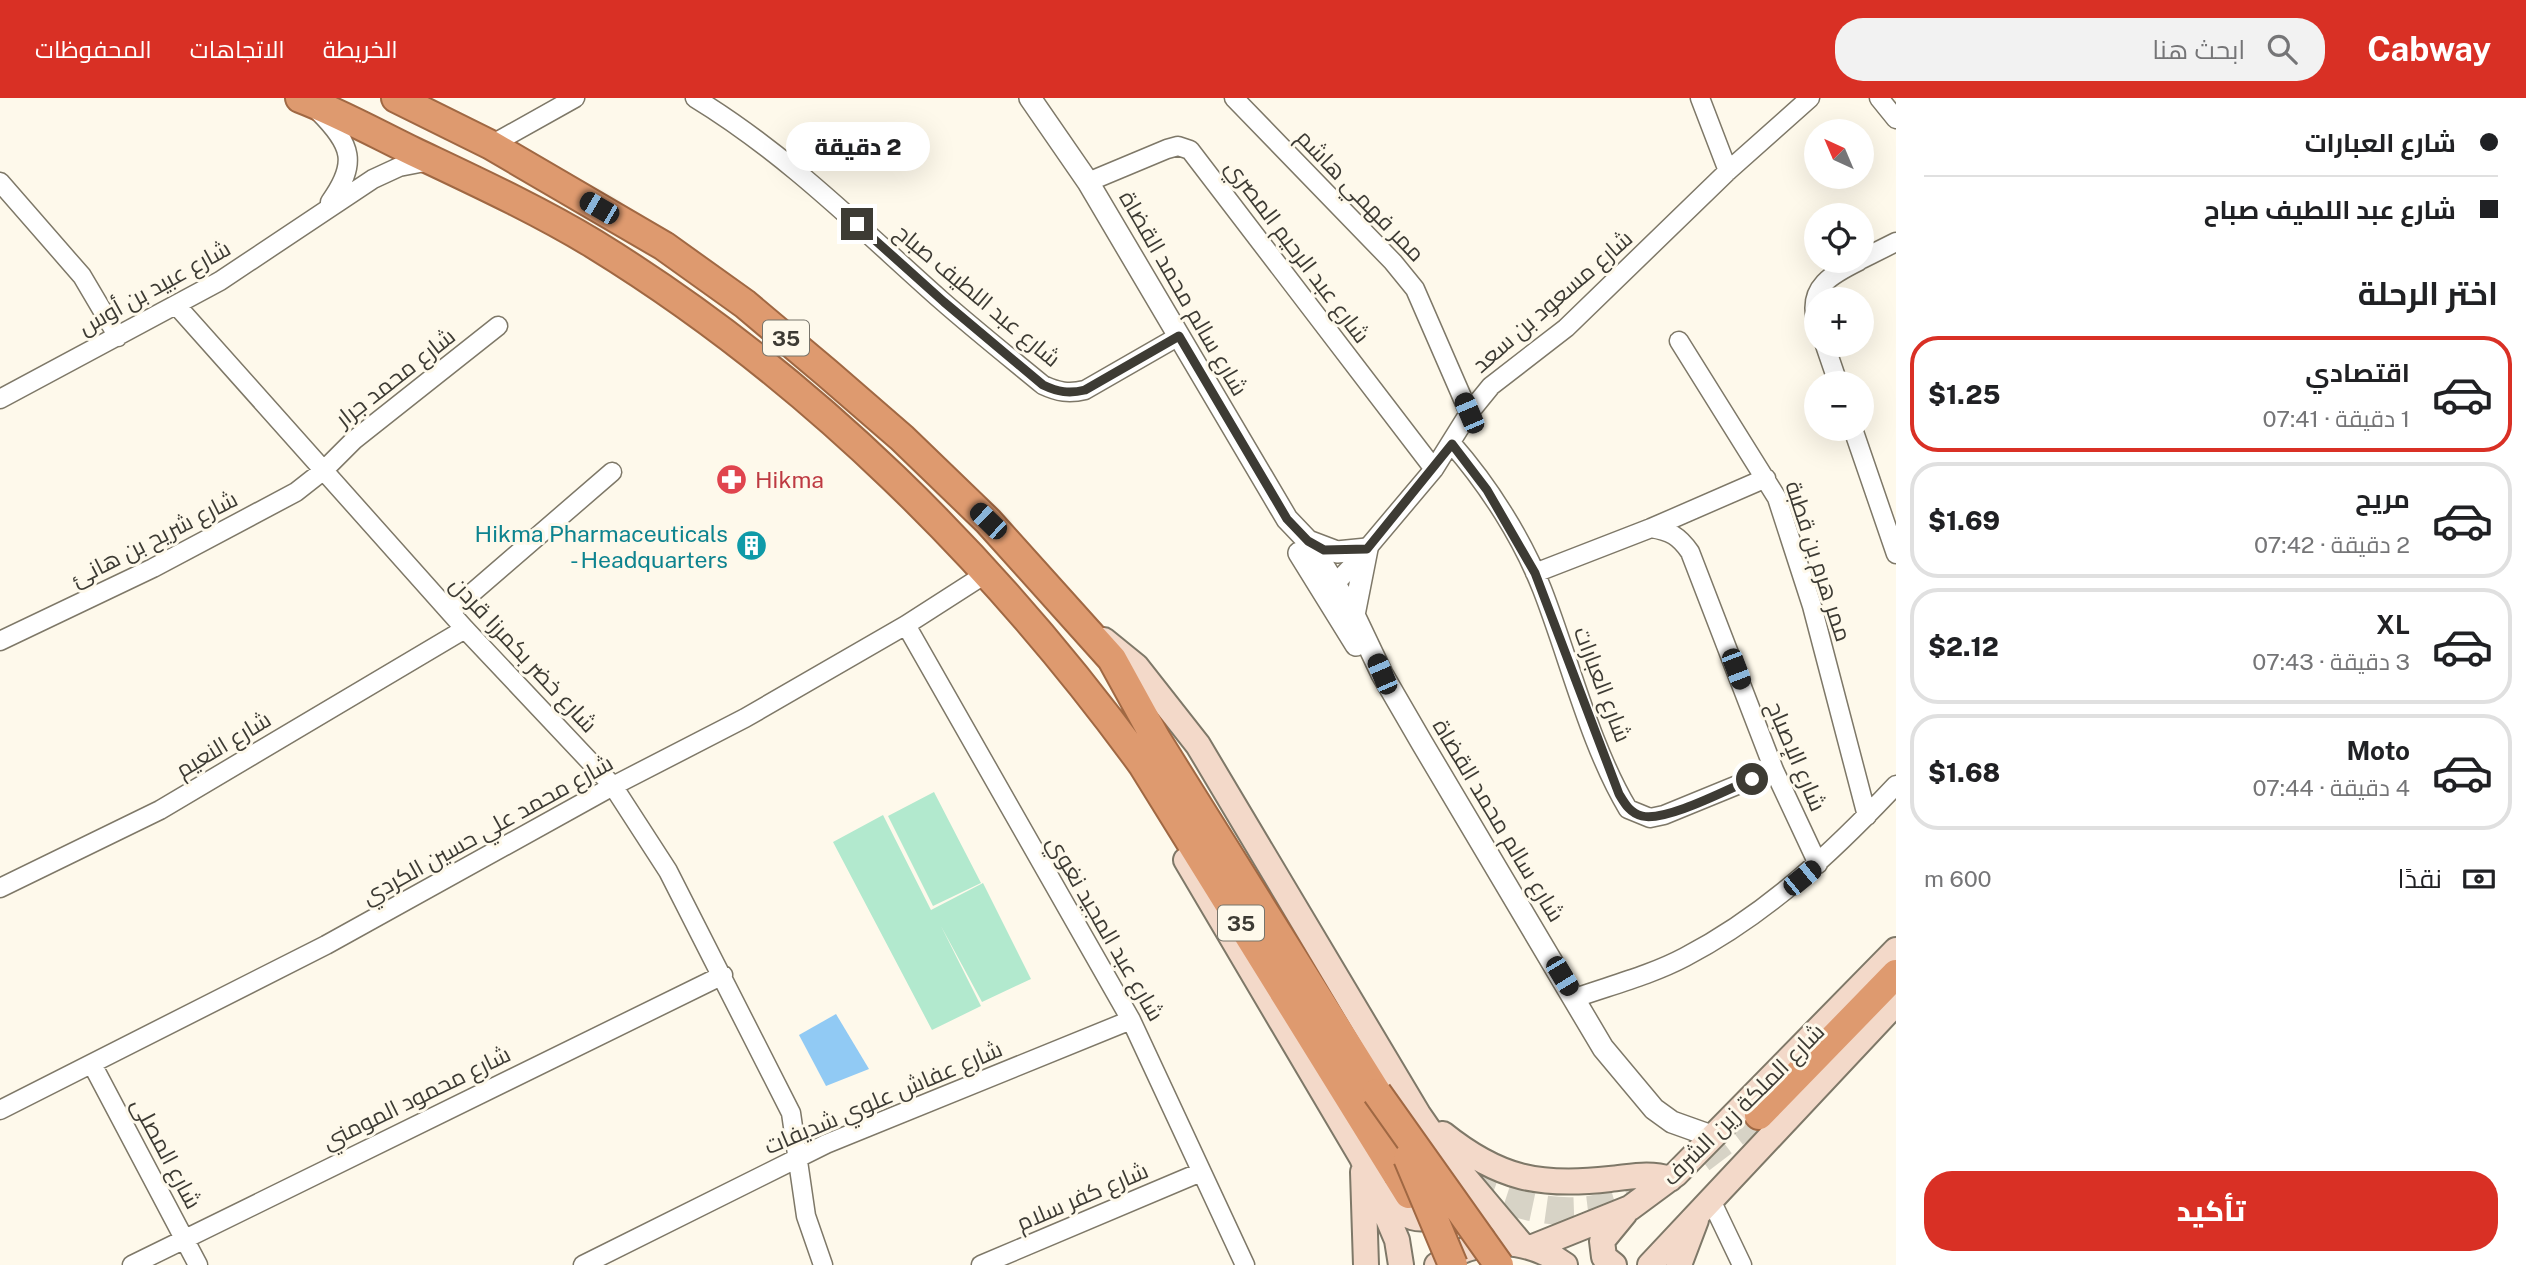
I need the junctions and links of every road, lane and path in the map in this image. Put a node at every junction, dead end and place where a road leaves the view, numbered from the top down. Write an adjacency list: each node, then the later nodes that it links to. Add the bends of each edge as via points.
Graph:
1 (396, 98): 11 (highway, 35)
2 (575, 98): 11 (street)
3 (695, 98): 23 (street, شارع عبد اللطيف صباح, via 800,171 1043,385 1065,393 1085,390)
4 (1030, 98): 15 (street, شارع سالم محمد القضاة)
5 (1234, 98): 27 (street, ممر فهمي هاشم, via 1415,289)
6 (1700, 98): 13 (street)
7 (1810, 98): 13 (street, شارع مسعود بن سعد)
8 (1879, 98): 10 (street)
9 (304, 99): 12 (highway, 35); 16 (street, شارع عبيد بن أوس, via 337,131 348,152 346,179)
10 (1896, 119)
11 (491, 145): 44 (highway, 35, via 664,246 746,304 902,438 988,521)
12 (433, 161): 16 (street, شارع عبيد بن أوس, via 388,171); 39 (highway, 35, via 508,196 680,300 873,459)
13 (1728, 171): 27 (street, شارع مسعود بن سعد, via 1566,328 1491,386)
14 (0, 182): 24 (street, via 75,267)
15 (1088, 182): 23 (street, شارع سالم محمد القضاة); 30 (street, شارع عبد الرحيم المصري, via 1167,149 1190,150)
16 (326, 208): 21 (street, شارع عبيد بن أوس)
17 (1896, 242): 18 (street)
18 (1874, 253)
19 (1840, 273): 20 (street)
20 (1821, 287)
21 (177, 306): 24 (street, شارع عبيد بن أوس); 31 (street, شارع خضر بكمرزا قردن)
22 (499, 326): 31 (street, شارع محمد جرار, via 354,440)
23 (1179, 336): 34 (street, شارع سالم محمد القضاة)
24 (118, 337): 26 (street, شارع عبيد بن أوس)
25 (1679, 341): 33 (street, ممر هرم بن قطبة)
26 (0, 399)
27 (1469, 413): 29 (street, شارع مسعود بن سعد)
28 (1857, 441): 38 (street)
29 (1452, 444): 30 (street, شارع مسعود بن سعد); 40 (street, شارع العبارات, via 1487,490)
30 (1434, 469): 37 (street, شارع مسعود بن سعد)
31 (324, 470): 42 (street, شارع خضر بكمرزا قردن); 47 (street, شارع شريح بن هانئ, via 274,504 153,568)
32 (612, 472): 42 (street)
33 (1766, 478): 35 (street); 52 (street, ممر هرم بن قطبة, via 1777,498 1812,606)
34 (1287, 519): 36 (street, شارع سالم محمد القضاة); 41 (street, شارع سالم محمد القضاة, via 1298,551)
35 (1651, 528): 40 (street); 49 (street, شارع الإصباح, via 1675,534 1690,552)
36 (1308, 541): 37 (street, via 1337,552); 41 (street, شارع سالم محمد القضاة)
37 (1367, 549): 41 (street, شارع مسعود بن سعد); 43 (street)
38 (1896, 554)
39 (987, 573): 45 (street, شارع محمد علي حسين الكردي); 68 (highway, 35, via 1063,660 1143,765)
40 (1535, 573): 49 (street, شارع العبارات, via 1586,712 1628,809 1639,816 1664,815)
41 (1329, 590): 43 (street, شارع سالم محمد القضاة); 48 (street, شارع سالم محمد القضاة, via 1357,646)
42 (450, 612): 46 (street, شارع خضر بكمرزا قردن)
43 (1354, 615): 48 (street, شارع سالم محمد القضاة)
44 (1079, 621): 62 (highway, 35, via 1112,659 1156,739); 64 (main road, via 1136,666 1198,745)
45 (906, 625): 51 (street, شارع محمد علي حسين الكردي, via 745,718); 60 (street, شارع عبد المجيد نغوي)
46 (465, 629): 51 (street, شارع خضر بكمرزا قردن); 54 (street, شارع النعيم, via 160,810)
47 (0, 641)
48 (1382, 674): 58 (street, شارع سالم محمد القضاة)
49 (1774, 770): 53 (street, شارع الإصباح)
50 (1896, 785): 52 (street)
51 (613, 786): 57 (street, شارع خضر بكمرزا قردن, via 649,838); 61 (street, شارع محمد علي حسين الكردي, via 326,945)
52 (1867, 816): 53 (street)
53 (1818, 864): 58 (street, via 1769,904 1695,951)
54 (0, 888)
55 (1896, 950): 67 (main road, شارع الملكة زين الشرف)
56 (1896, 974): 65 (highway)
57 (723, 975): 69 (street, شارع خضر بكمرزا قردن, via 791,1113); 76 (street, شارع محمود المومني)
58 (1575, 998): 67 (street, شارع سالم محمد القضاة, via 1603,1048 1638,1094 1672,1122)
59 (1896, 1003): 74 (main road, شارع الملكة زين الشرف)
60 (1131, 1020): 69 (street, شارع عفاش علوي شديفات); 70 (street, شارع عبد المجيد نغوي)
61 (92, 1064): 63 (street, شارع محمد علي حسين الكردي); 76 (street, شارع المصلى)
62 (1377, 1093): 88 (highway, bridge, via 1423,1188); 89 (highway, 35, bridge)
63 (0, 1110)
64 (1418, 1114): 66 (main road); 71 (main road, via 1466,1152 1514,1176 1556,1184 1642,1175)
65 (1759, 1115)
66 (1433, 1137): 72 (main road, via 1449,1167 1452,1186 1443,1208 1426,1220 1413,1219); 77 (main road)
67 (1714, 1137): 71 (main road, شارع الملكة زين الشرف)
68 (1374, 1146): 72 (main road); 73 (highway, 35); 85 (main road)
69 (799, 1157): 81 (street, شارع عفاش علوي شديفات); 82 (street, شارع خضر بكمرزا قردن, via 806,1216)
70 (1201, 1172): 83 (street, شارع كفر سلام); 84 (street, شارع عبد المجيد نغوي)
71 (1670, 1179): 75 (main road, شارع الملكة زين الشرف)
72 (1377, 1189): 86 (main road, via 1398,1240)
73 (1409, 1194)
74 (1705, 1203): 78 (main road, شارع الملكة زين الشرف); 92 (main road); 93 (street)
75 (1630, 1208): 77 (main road, شارع الملكة زين الشرف); 91 (main road, via 1602,1241 1604,1257)
76 (184, 1238): 79 (street, شارع محمود المومني); 80 (street, شارع المصلى)
77 (1527, 1246): 87 (main road, via 1498,1242 1475,1246); 90 (main road)
78 (1649, 1264)
79 (132, 1265)
80 (198, 1265)
81 (583, 1265)
82 (823, 1265)
83 (981, 1265)
84 (1245, 1265)
85 (1366, 1265)
86 (1401, 1265)
87 (1437, 1265)
88 (1453, 1265)
89 (1499, 1265)
90 (1566, 1265)
91 (1614, 1265)
92 (1679, 1265)
93 (1742, 1265)

